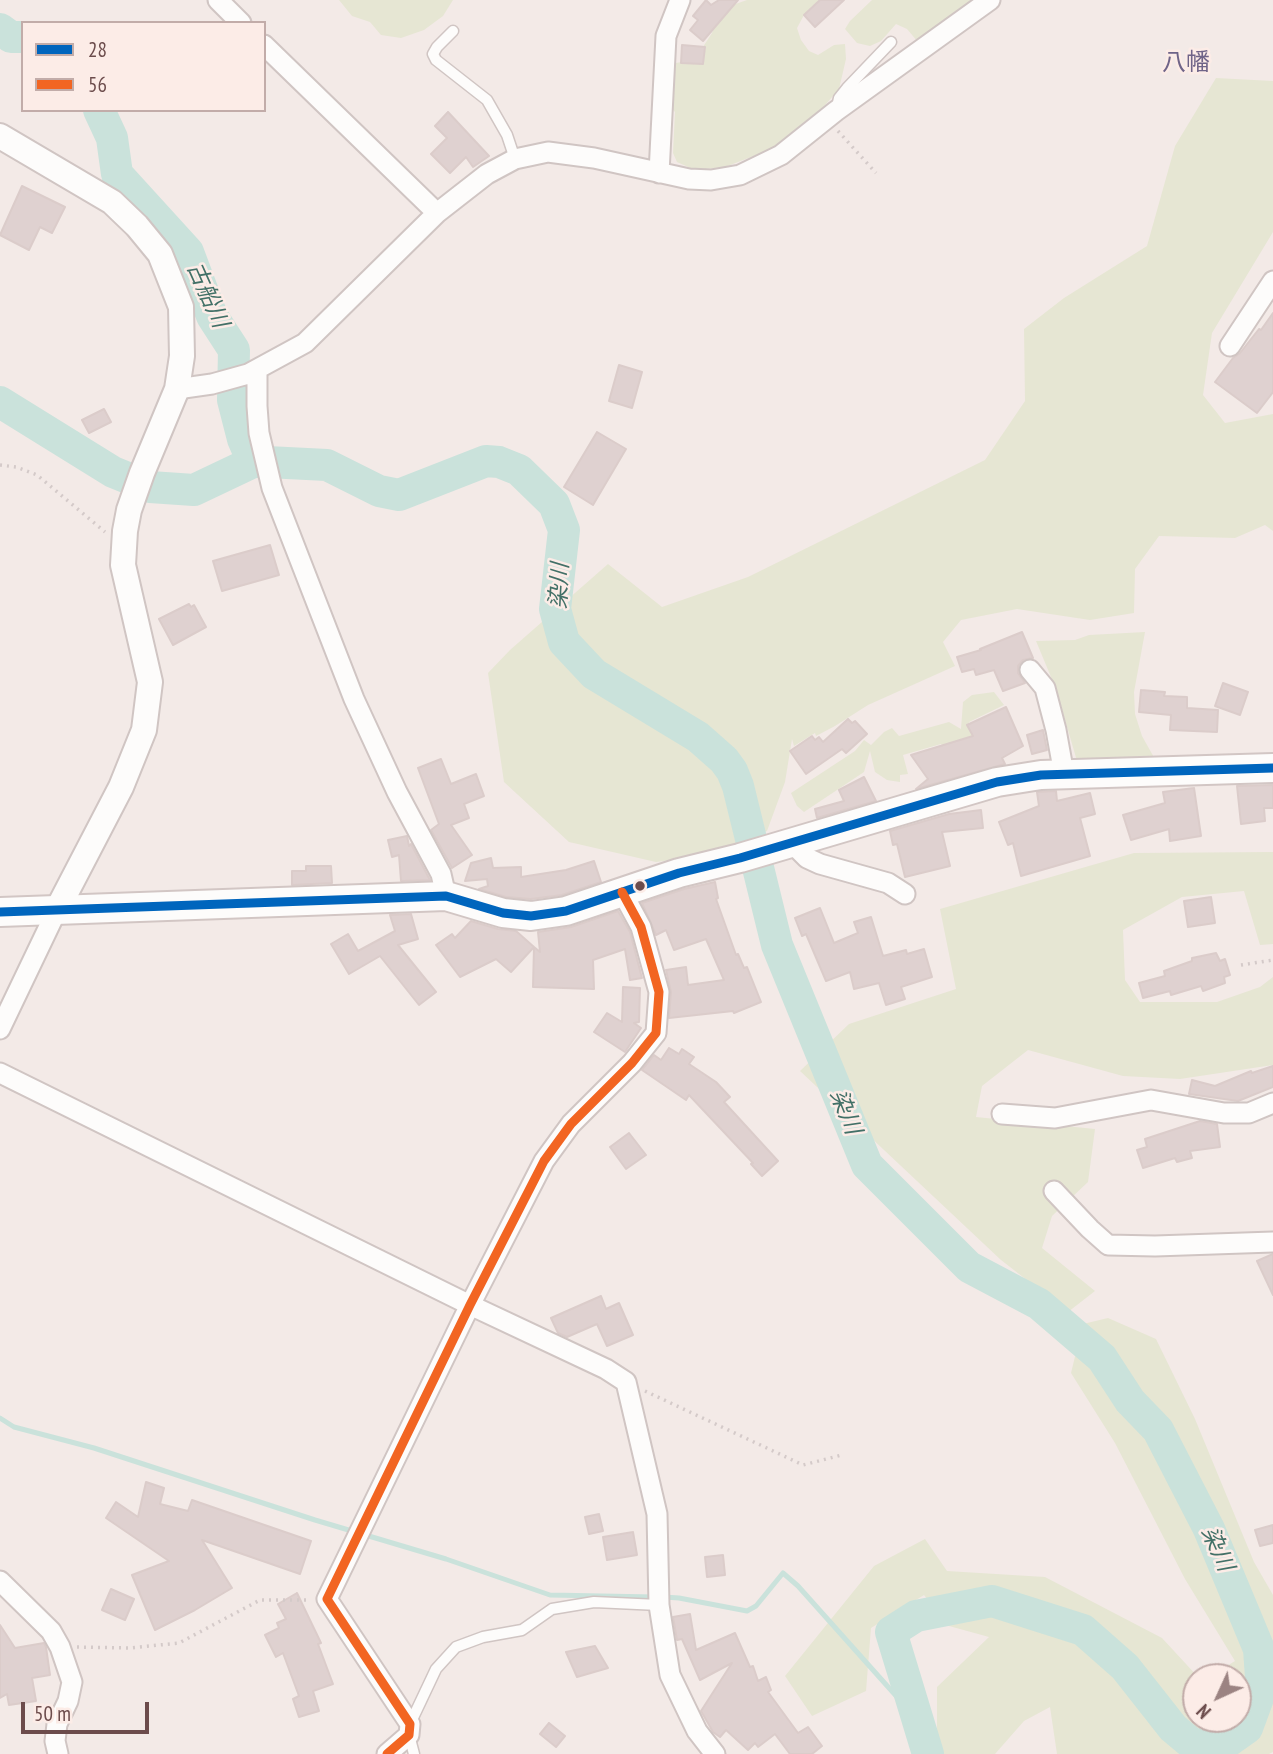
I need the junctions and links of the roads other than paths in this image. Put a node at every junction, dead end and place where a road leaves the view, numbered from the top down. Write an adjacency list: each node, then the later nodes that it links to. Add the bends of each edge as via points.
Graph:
1 (218, 0): 4 (street)
2 (680, 0): 11 (street, via 667,36)
3 (990, 0): 8 (street)
4 (239, 21)
5 (453, 31): 10 (lane, via 433,54 487,100 508,135)
6 (891, 42): 8 (lane, via 847,88)
7 (266, 47): 12 (street)
8 (831, 115): 11 (street, via 781,155 740,175 711,180)
9 (0, 136): 16 (street, via 112,202 160,254 181,307)
10 (515, 159): 11 (street, via 548,152); 12 (street)
11 (659, 173)
12 (437, 213): 15 (street, via 305,343)
13 (1273, 281): 14 (street)
14 (1230, 345)
15 (253, 372): 16 (street); 23 (street, via 259,433 272,488 354,699 441,874)
16 (177, 388): 25 (street, via 128,510 125,541 123,565 150,682 144,730 121,787)
17 (1030, 670): 19 (street, via 1045,688)
18 (1273, 768): 19 (main road)
19 (1063, 774): 20 (main road, via 997,782)
20 (783, 846): 21 (main road); 22 (street, via 820,864 888,883)
21 (622, 892): 23 (main road, via 566,911 531,916); 32 (street, via 641,927 659,992 656,1033 571,1124 544,1161)
22 (905, 894)
23 (446, 896): 25 (main road)
24 (0, 912): 25 (main road)
25 (56, 912): 26 (street)
26 (0, 1029)
27 (0, 1073): 32 (street)
28 (1273, 1104): 29 (street, via 1249,1113 1224,1113 1151,1100 1055,1118)
29 (1002, 1114)
30 (1054, 1191): 31 (street, via 1108,1244)
31 (1273, 1242)
32 (470, 1305): 34 (street, via 626,1382 657,1514); 35 (street, via 327,1599)
33 (0, 1581): 36 (street, via 51,1631 72,1682 57,1724)
34 (659, 1605): 35 (lane, via 594,1602 552,1609 522,1630 456,1647 436,1669); 38 (street, via 670,1675 696,1731)
35 (411, 1738): 37 (street)
36 (58, 1754)
37 (387, 1754)
38 (715, 1754)

